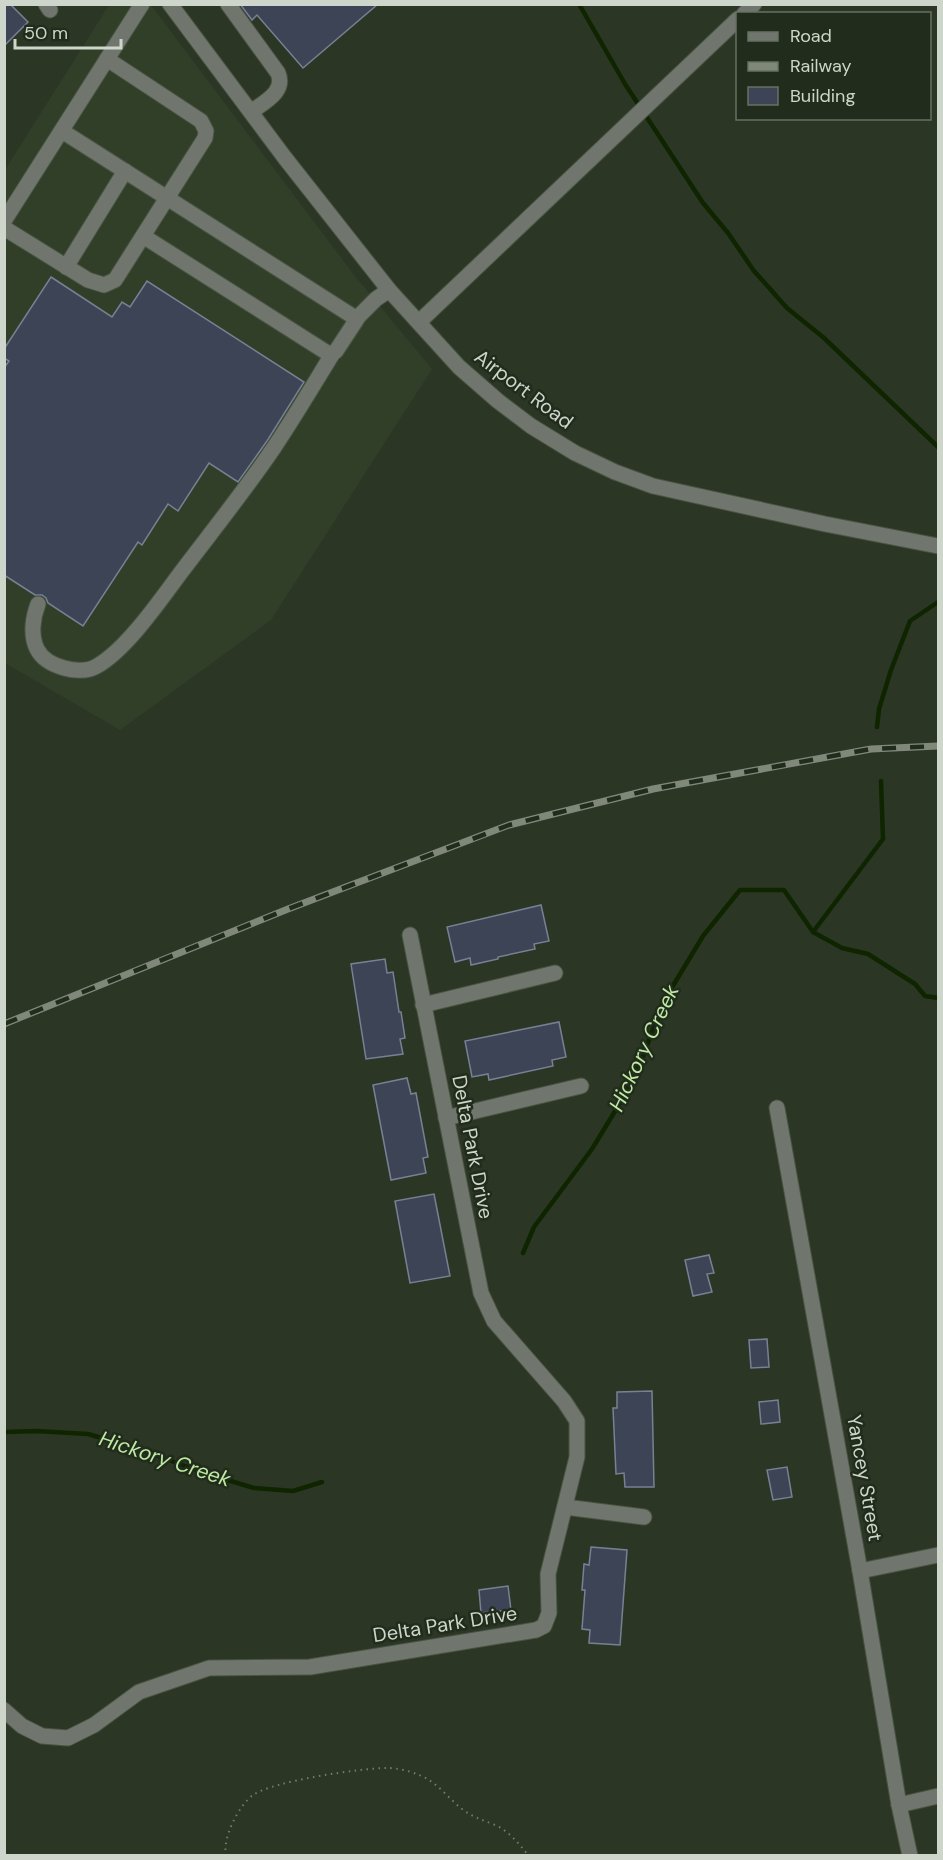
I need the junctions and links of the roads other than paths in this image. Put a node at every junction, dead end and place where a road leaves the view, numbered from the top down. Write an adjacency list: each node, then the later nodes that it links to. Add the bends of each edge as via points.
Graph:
1 (142, 4): 5 (street)
2 (170, 4): 6 (street, Airport Road)
3 (228, 4): 6 (street, via 280,79 273,95)
4 (736, 21): 16 (street)
5 (107, 59): 7 (street); 9 (street, via 201,120 206,131)
6 (251, 112): 14 (street, Airport Road)
7 (62, 131): 8 (street); 10 (street)
8 (125, 171): 9 (street); 13 (street)
9 (167, 197): 12 (street); 15 (street)
10 (4, 221)
11 (4, 228): 13 (street)
12 (143, 236): 13 (street, via 115,280 104,285); 17 (street, via 328,354)
13 (66, 267)
14 (389, 290): 15 (street); 16 (street, Airport Road)
15 (356, 318): 17 (street)
16 (419, 322): 18 (street, Airport Road, via 459,367 498,401 575,453 615,472 653,486)
17 (333, 353): 19 (street, via 274,447 117,652 83,671 51,663 37,649 34,638 32,628)
18 (939, 546)
19 (38, 604)
20 (410, 935): 22 (street, Delta Park Drive)
21 (555, 973): 22 (street)
22 (423, 1005): 25 (street, Delta Park Drive)
23 (581, 1086): 25 (street)
24 (777, 1108): 29 (street, Yancey Street)
25 (446, 1118): 26 (street, Delta Park Drive, via 481,1293 494,1321 577,1421 577,1457)
26 (565, 1508): 27 (street); 30 (street, Delta Park Drive, via 548,1574 549,1613 544,1626 536,1630 310,1667 209,1668 139,1692 94,1725 68,1738 42,1736 22,1726)
27 (644, 1517)
28 (939, 1555): 29 (street)
29 (860, 1571): 32 (street, Yancey Street)
30 (4, 1710)
31 (939, 1796): 32 (street)
32 (898, 1805): 33 (street, Yancey Street)
33 (910, 1856)

